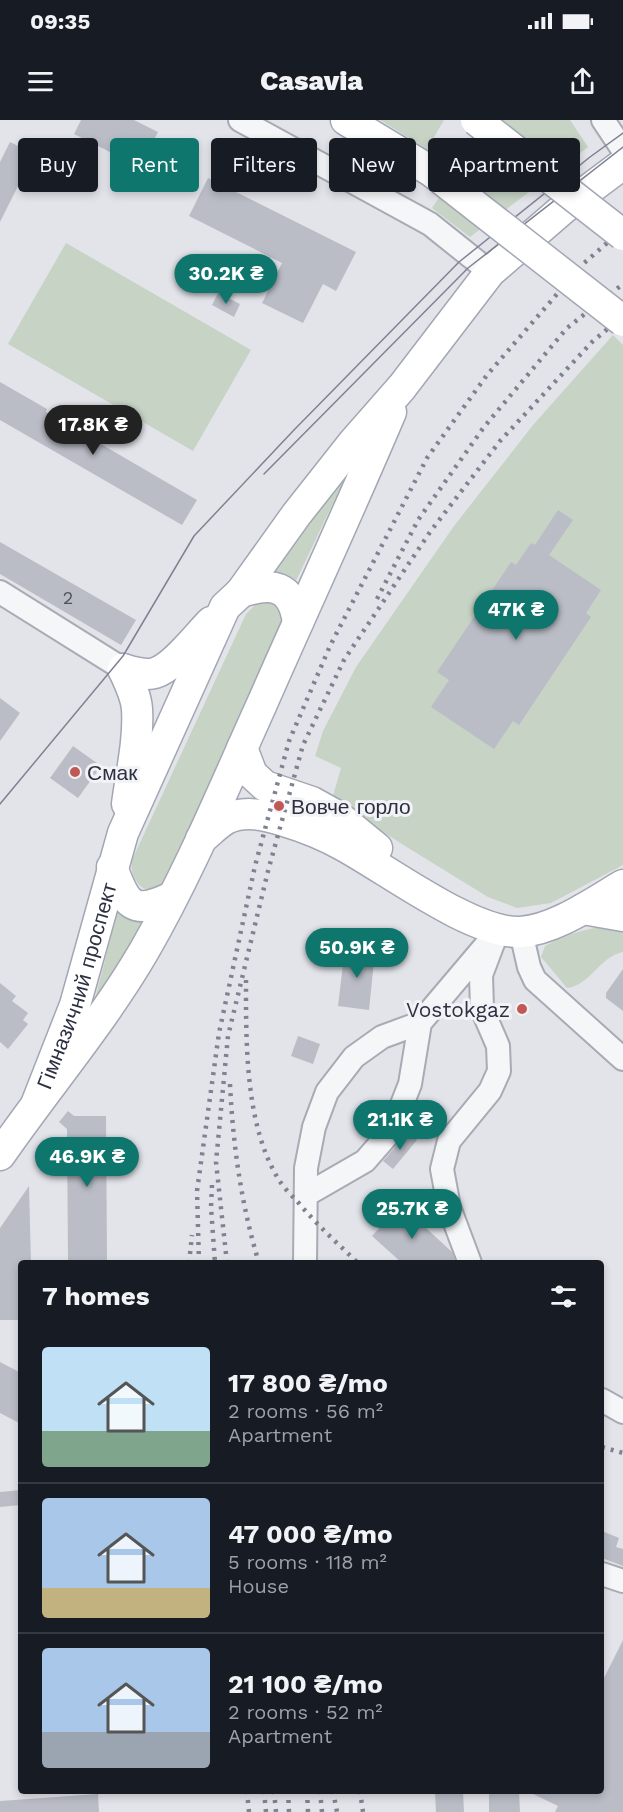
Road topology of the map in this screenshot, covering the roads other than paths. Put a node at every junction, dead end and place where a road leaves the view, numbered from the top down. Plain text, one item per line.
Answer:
1 (240, 120) edge
2 (346, 120) edge
3 (476, 120) edge
4 (603, 120) edge
5 (623, 150) edge
6 (623, 164) edge
7 (623, 235) edge
8 (490, 272) junction
9 (623, 321) edge
10 (402, 387) junction
11 (0, 592) edge
12 (233, 599) junction
13 (298, 622) junction
14 (123, 669) junction
15 (242, 748) junction
16 (123, 833) junction
17 (201, 839) junction
18 (112, 867) junction
19 (623, 885) edge
20 (172, 897) junction
21 (435, 900) junction
22 (583, 909) junction
23 (623, 916) edge
24 (509, 931) junction
25 (420, 1023) junction
26 (623, 1059) edge
27 (37, 1102) junction
28 (0, 1155) edge
29 (306, 1195) junction
30 (305, 1260) edge
31 (469, 1260) edge
32 (604, 1401) edge
33 (623, 1412) edge
34 (604, 1575) edge
35 (623, 1581) edge

1 - 8 street
2 - 9 main road, bridge
3 - 7 main road, bridge
4 - 5 street
6 - 8 main road
8 - 10 main road
10 - 12 main road
10 - 13 main road, Гімназичний проспект
11 - 14 street
12 - 13 main road
12 - 14 main road
12 - 16 main road
13 - 15 main road, Гімназичний проспект
14 - 16 main road
15 - 17 main road, Гімназичний проспект
15 - 21 main road
16 - 18 main road, Гімназичний проспект
17 - 20 main road, Гімназичний проспект
17 - 21 main road
18 - 20 main road
18 - 27 main road, Гімназичний проспект
19 - 22 main road
20 - 27 main road, Гімназичний проспект
21 - 24 main road
22 - 23 main road
22 - 24 main road
24 - 25 street
24 - 26 street
24 - 31 street
25 - 29 street
25 - 29 street
27 - 28 main road, Гімназичний проспект
29 - 30 street
32 - 33 street
34 - 35 street

